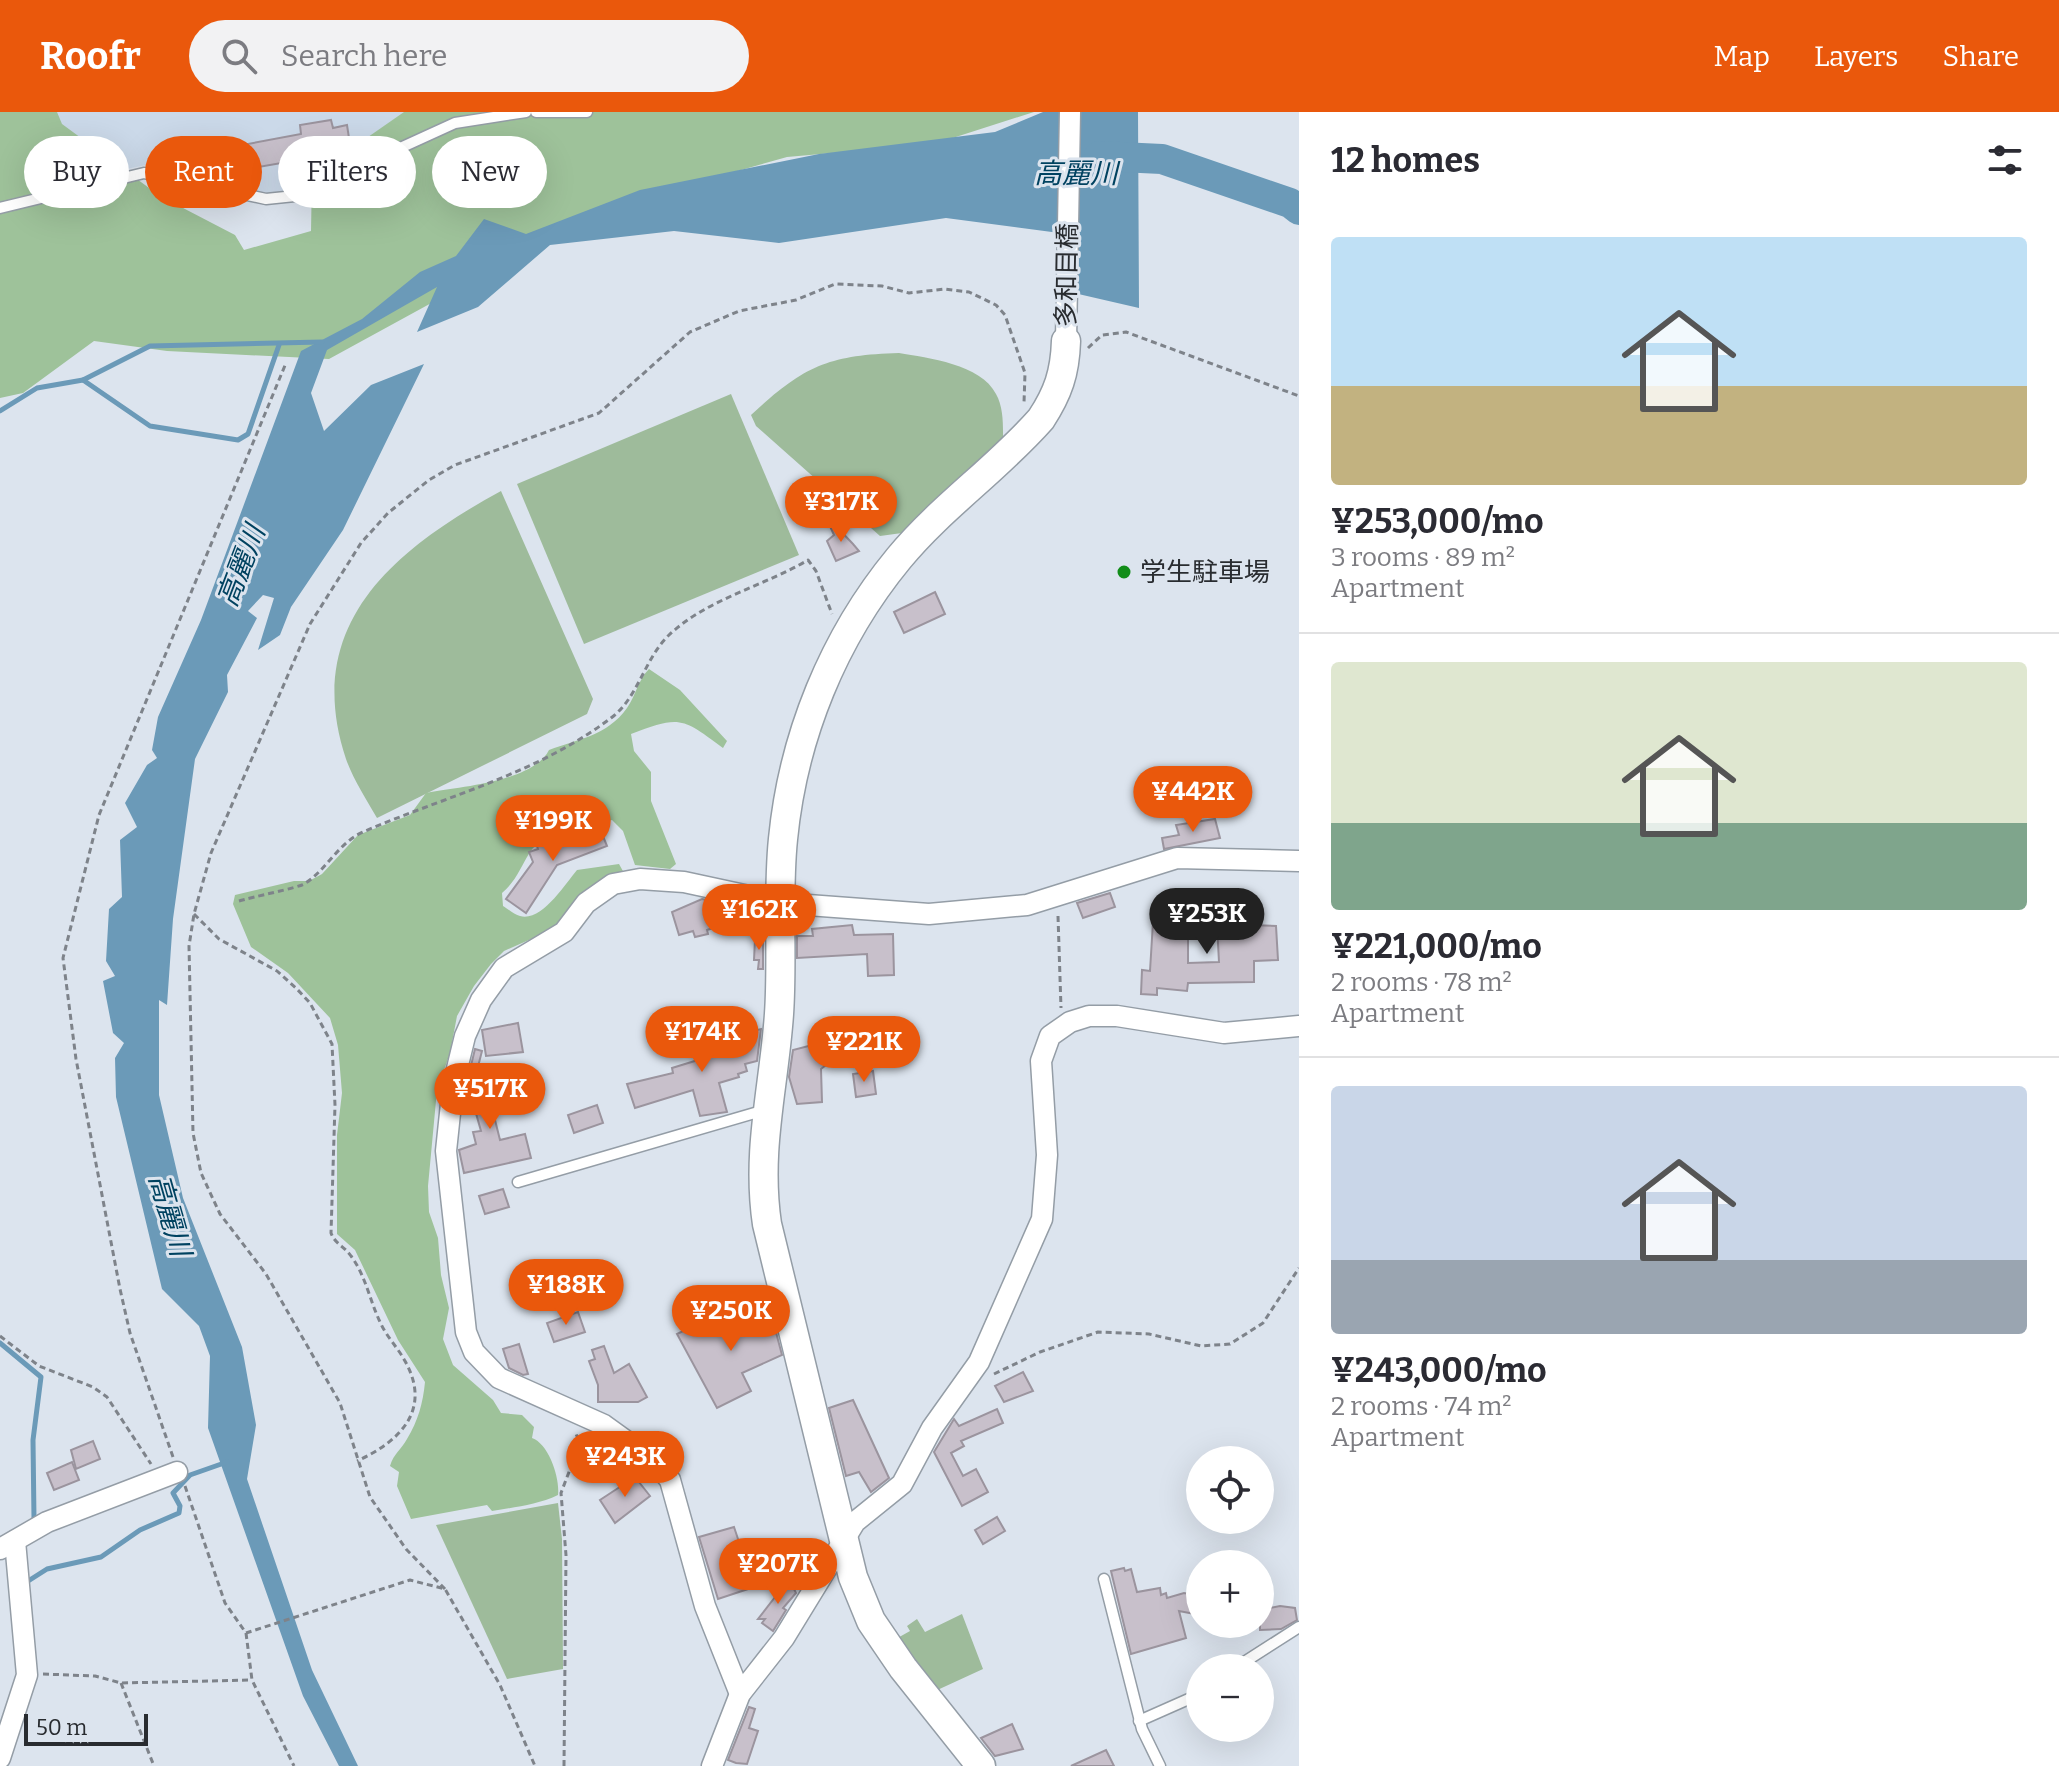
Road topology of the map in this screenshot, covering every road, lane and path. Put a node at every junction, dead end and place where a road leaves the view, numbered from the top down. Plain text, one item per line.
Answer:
1 (526, 112) edge
2 (536, 112) edge
3 (587, 112) edge
4 (1070, 112) edge
5 (0, 208) edge
6 (1066, 341) joint
7 (286, 363) dead end
8 (1065, 370) junction
9 (1299, 396) edge
10 (1031, 430) junction
11 (848, 631) junction
12 (1299, 861) edge
13 (1055, 896) junction
14 (239, 901) dead end
15 (781, 903) junction
16 (194, 914) junction
17 (1299, 1026) edge
18 (1060, 1028) junction
19 (767, 1110) junction
20 (518, 1182) dead end
21 (1299, 1268) edge
22 (0, 1336) edge
23 (962, 1390) junction
24 (576, 1433) dead end
25 (357, 1461) junction
26 (168, 1475) junction
27 (843, 1538) junction
28 (8, 1545) edge
29 (1104, 1579) dead end
30 (445, 1589) junction
31 (1299, 1627) edge
32 (248, 1633) junction
33 (1257, 1654) edge
34 (27, 1675) junction
35 (252, 1680) junction
36 (121, 1683) junction
37 (740, 1694) junction
38 (1186, 1700) edge
39 (1139, 1721) junction
40 (0, 1758) edge
41 (154, 1766) edge
42 (294, 1766) edge
43 (535, 1766) edge
44 (564, 1766) edge
45 (712, 1766) edge
46 (981, 1766) edge
47 (1160, 1766) edge

1 - 5 lane
2 - 3 lane
4 - 6 street, 多和目橋
6 - 8 street
7 - 26 path
8 - 9 path
8 - 10 street
10 - 11 street
10 - 16 path
11 - 14 path
11 - 15 street
12 - 13 street
13 - 15 street
13 - 18 path
15 - 19 street
15 - 37 street
16 - 25 path
16 - 25 path
17 - 18 street
18 - 23 street
19 - 20 lane
19 - 27 street
21 - 23 path
22 - 26 path
23 - 27 street
24 - 44 path
25 - 30 path
26 - 28 street
26 - 32 path
27 - 37 street
27 - 46 street
28 - 34 street
29 - 39 lane
30 - 32 path
30 - 43 path
31 - 33 lane
32 - 35 path
34 - 36 path
34 - 40 street
35 - 36 path
35 - 42 path
36 - 41 path
37 - 45 street
38 - 39 lane
39 - 47 lane

